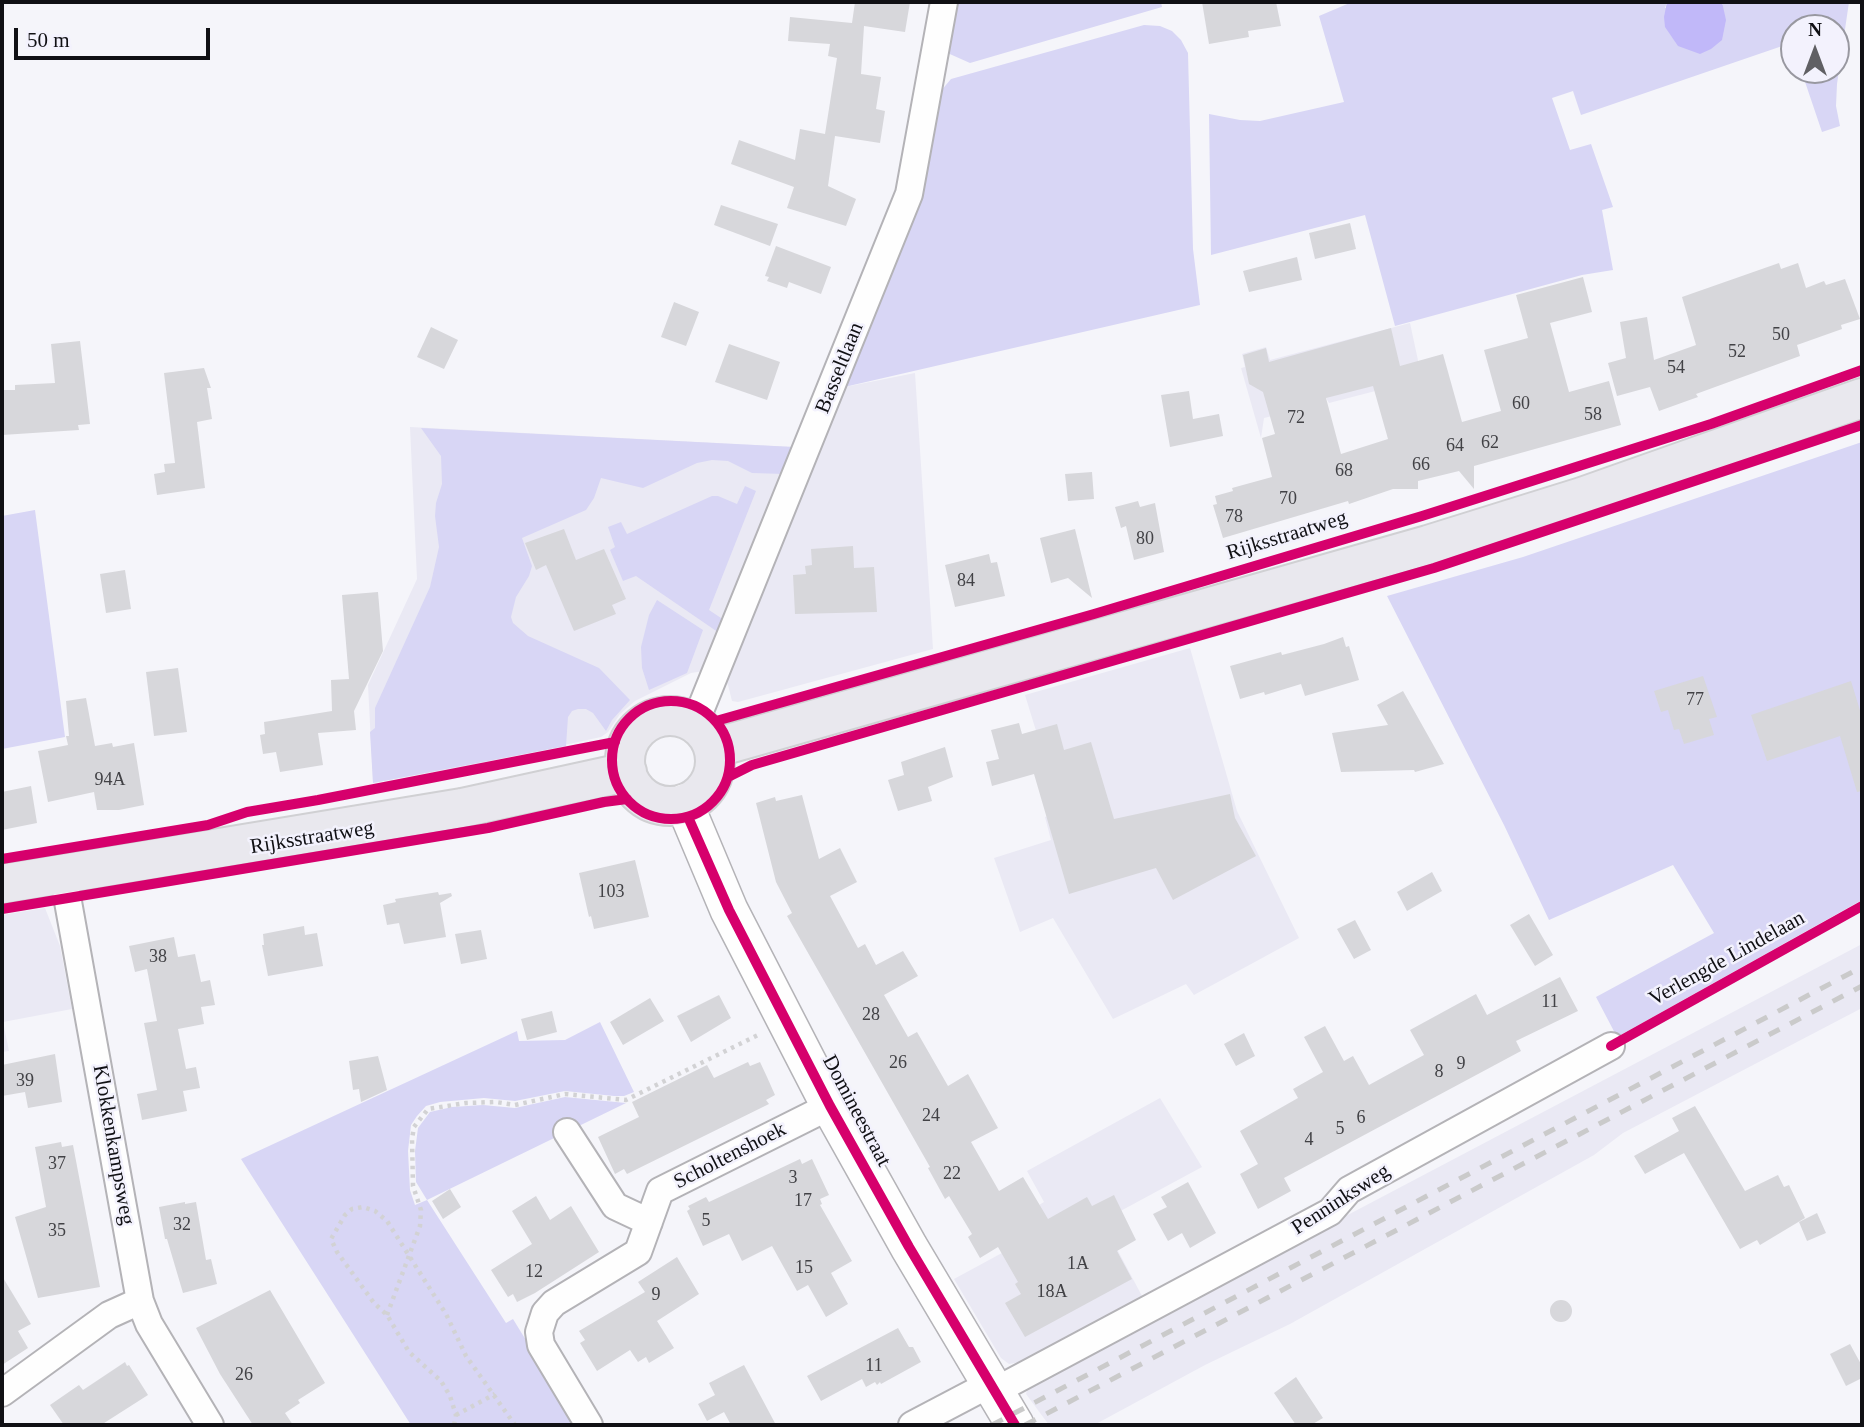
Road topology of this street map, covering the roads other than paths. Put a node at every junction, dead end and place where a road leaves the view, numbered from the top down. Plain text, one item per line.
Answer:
1 (944, 2) edge
2 (1862, 398) edge
3 (704, 736) junction
4 (626, 772) junction
5 (684, 803) junction
6 (63, 874) junction
7 (2, 884) edge
8 (1611, 1046) dead end
9 (830, 1106) junction
10 (567, 1132) dead end
11 (649, 1222) junction
12 (140, 1301) junction
13 (993, 1388) junction
14 (2, 1393) edge
15 (210, 1425) edge
16 (589, 1425) edge
17 (912, 1425) edge
18 (1015, 1425) edge

1 - 3 street, Basseltlaan
2 - 3 main road
3 - 4 main road
3 - 5 main road
4 - 5 main road
4 - 6 main road, Rijksstraatweg
5 - 9 main road, Domineestraat
6 - 7 main road, Rijksstraatweg
6 - 12 street, Klokkenkampsweg
8 - 13 street, Penninksweg
9 - 11 street, Scholtenshoek
9 - 13 main road, Domineestraat
10 - 11 street
11 - 16 street, Scholtenshoek
12 - 14 street
12 - 15 street, Klokkenkampsweg
13 - 17 street, Penninksweg
13 - 18 main road, Domineestraat

